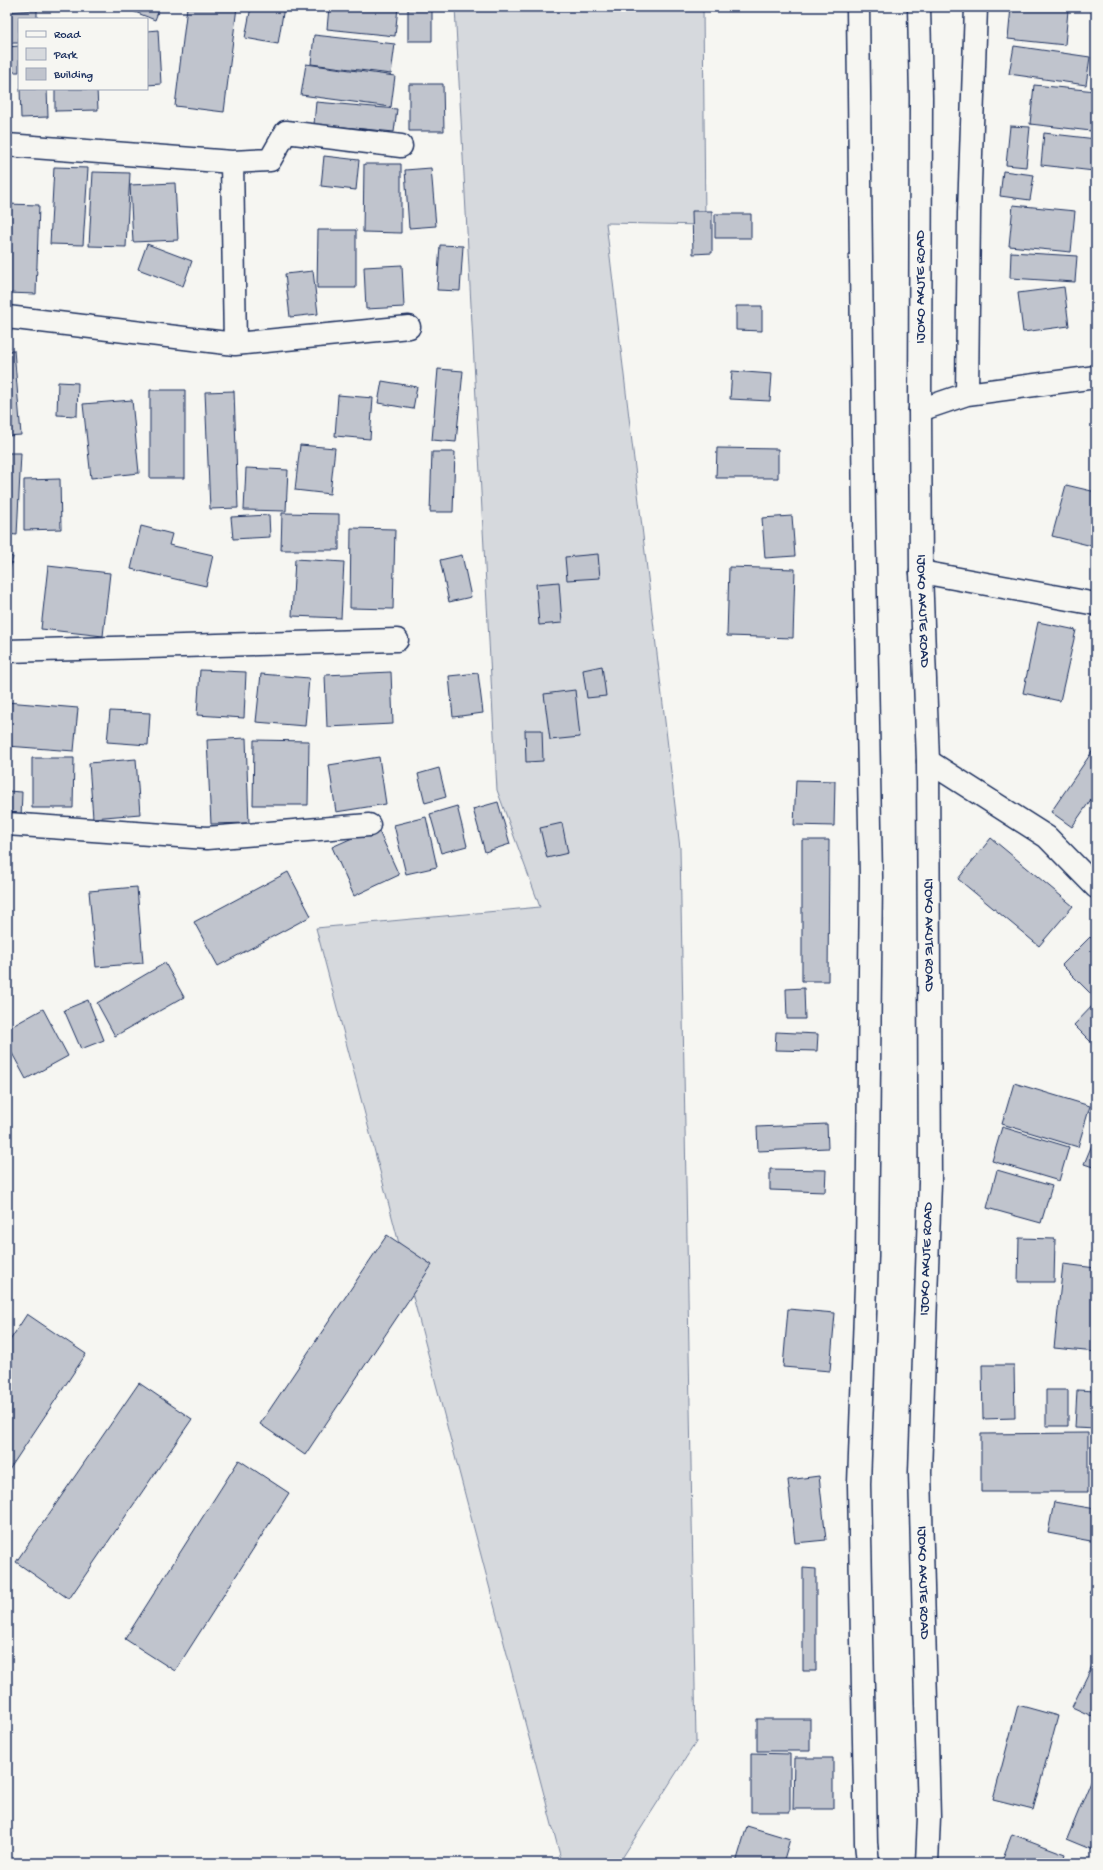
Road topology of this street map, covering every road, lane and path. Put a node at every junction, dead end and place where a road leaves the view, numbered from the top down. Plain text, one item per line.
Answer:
1 (858, 7) edge
2 (919, 7) edge
3 (976, 7) edge
4 (7, 145) edge
5 (401, 146) dead end
6 (232, 162) junction
7 (7, 317) edge
8 (409, 327) dead end
9 (234, 344) junction
10 (1096, 377) edge
11 (967, 394) junction
12 (920, 410) junction
13 (921, 572) junction
14 (1096, 604) edge
15 (397, 640) dead end
16 (7, 651) edge
17 (928, 761) junction
18 (7, 824) edge
19 (369, 825) dead end
20 (1096, 887) edge
21 (868, 1863) edge
22 (927, 1863) edge

1 - 21 main road
2 - 12 main road, IJOKO AKUTE ROAD
3 - 11 main road
4 - 6 main road
5 - 6 main road
6 - 9 main road
7 - 9 main road
8 - 9 main road
10 - 11 main road
11 - 12 main road
12 - 13 main road, IJOKO AKUTE ROAD
13 - 14 main road
13 - 17 main road, IJOKO AKUTE ROAD
15 - 16 main road
17 - 20 main road
17 - 22 main road, IJOKO AKUTE ROAD
18 - 19 main road

